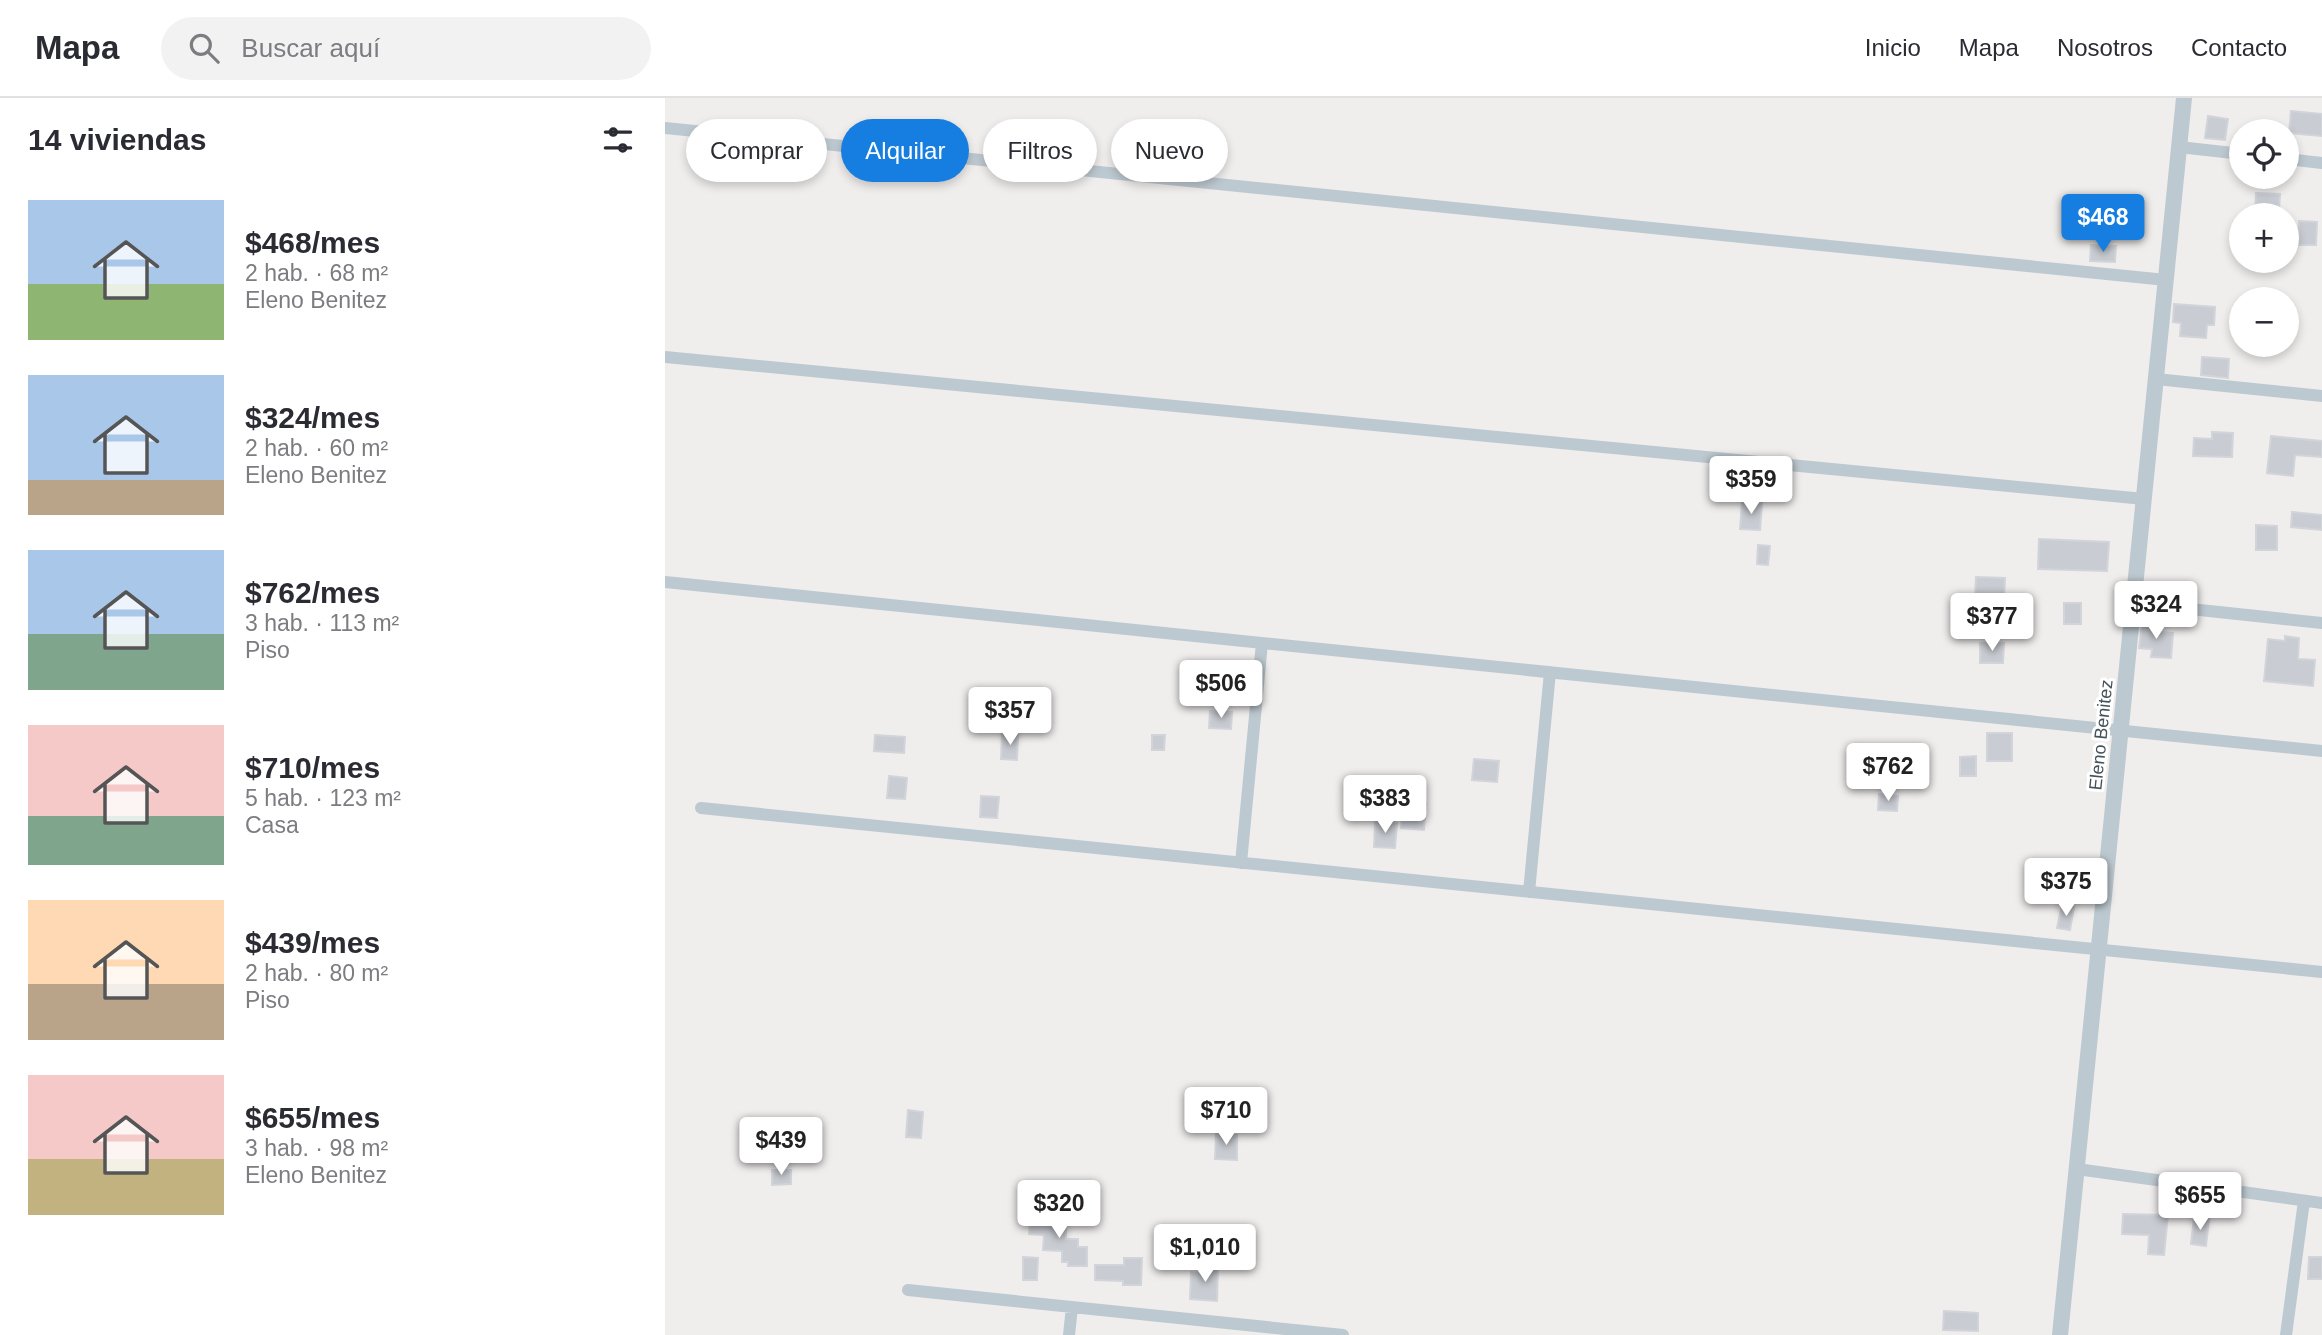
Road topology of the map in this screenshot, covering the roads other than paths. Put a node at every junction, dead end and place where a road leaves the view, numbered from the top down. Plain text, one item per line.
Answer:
1 (2184, 98) edge
2 (665, 128) edge
3 (2179, 147) junction
4 (2229, 153) edge
5 (2299, 160) edge
6 (2322, 163) edge
7 (2166, 280) junction
8 (665, 357) edge
9 (2156, 379) junction
10 (2322, 396) edge
11 (2144, 499) junction
12 (665, 582) edge
13 (2134, 603) junction
14 (2322, 623) edge
15 (1262, 643) junction
16 (1550, 672) junction
17 (2121, 731) junction
18 (2322, 751) edge
19 (701, 808) dead end
20 (1241, 863) junction
21 (1529, 892) junction
22 (2099, 950) junction
23 (2322, 972) edge
24 (2077, 1169) junction
25 (2304, 1201) junction
26 (2322, 1203) edge
27 (908, 1290) dead end
28 (1072, 1307) junction
29 (1069, 1335) edge
30 (1343, 1335) edge
31 (2060, 1335) edge
32 (2286, 1335) edge

1 - 3 street, Eleno Benitez
2 - 7 street
3 - 4 street
3 - 7 street, Eleno Benitez
5 - 6 street
7 - 9 street, Eleno Benitez
8 - 11 street
9 - 10 street
9 - 11 street, Eleno Benitez
11 - 13 street, Eleno Benitez
12 - 15 street
13 - 14 street
13 - 17 street, Eleno Benitez
15 - 16 street
15 - 20 street
16 - 17 street
16 - 21 street
17 - 18 street
17 - 22 street, Eleno Benitez
19 - 20 street
20 - 21 street
21 - 22 street
22 - 23 street
22 - 24 street, Eleno Benitez
24 - 25 street
24 - 31 street, Eleno Benitez
25 - 26 street
25 - 32 street
27 - 28 street
28 - 29 street
28 - 30 street

